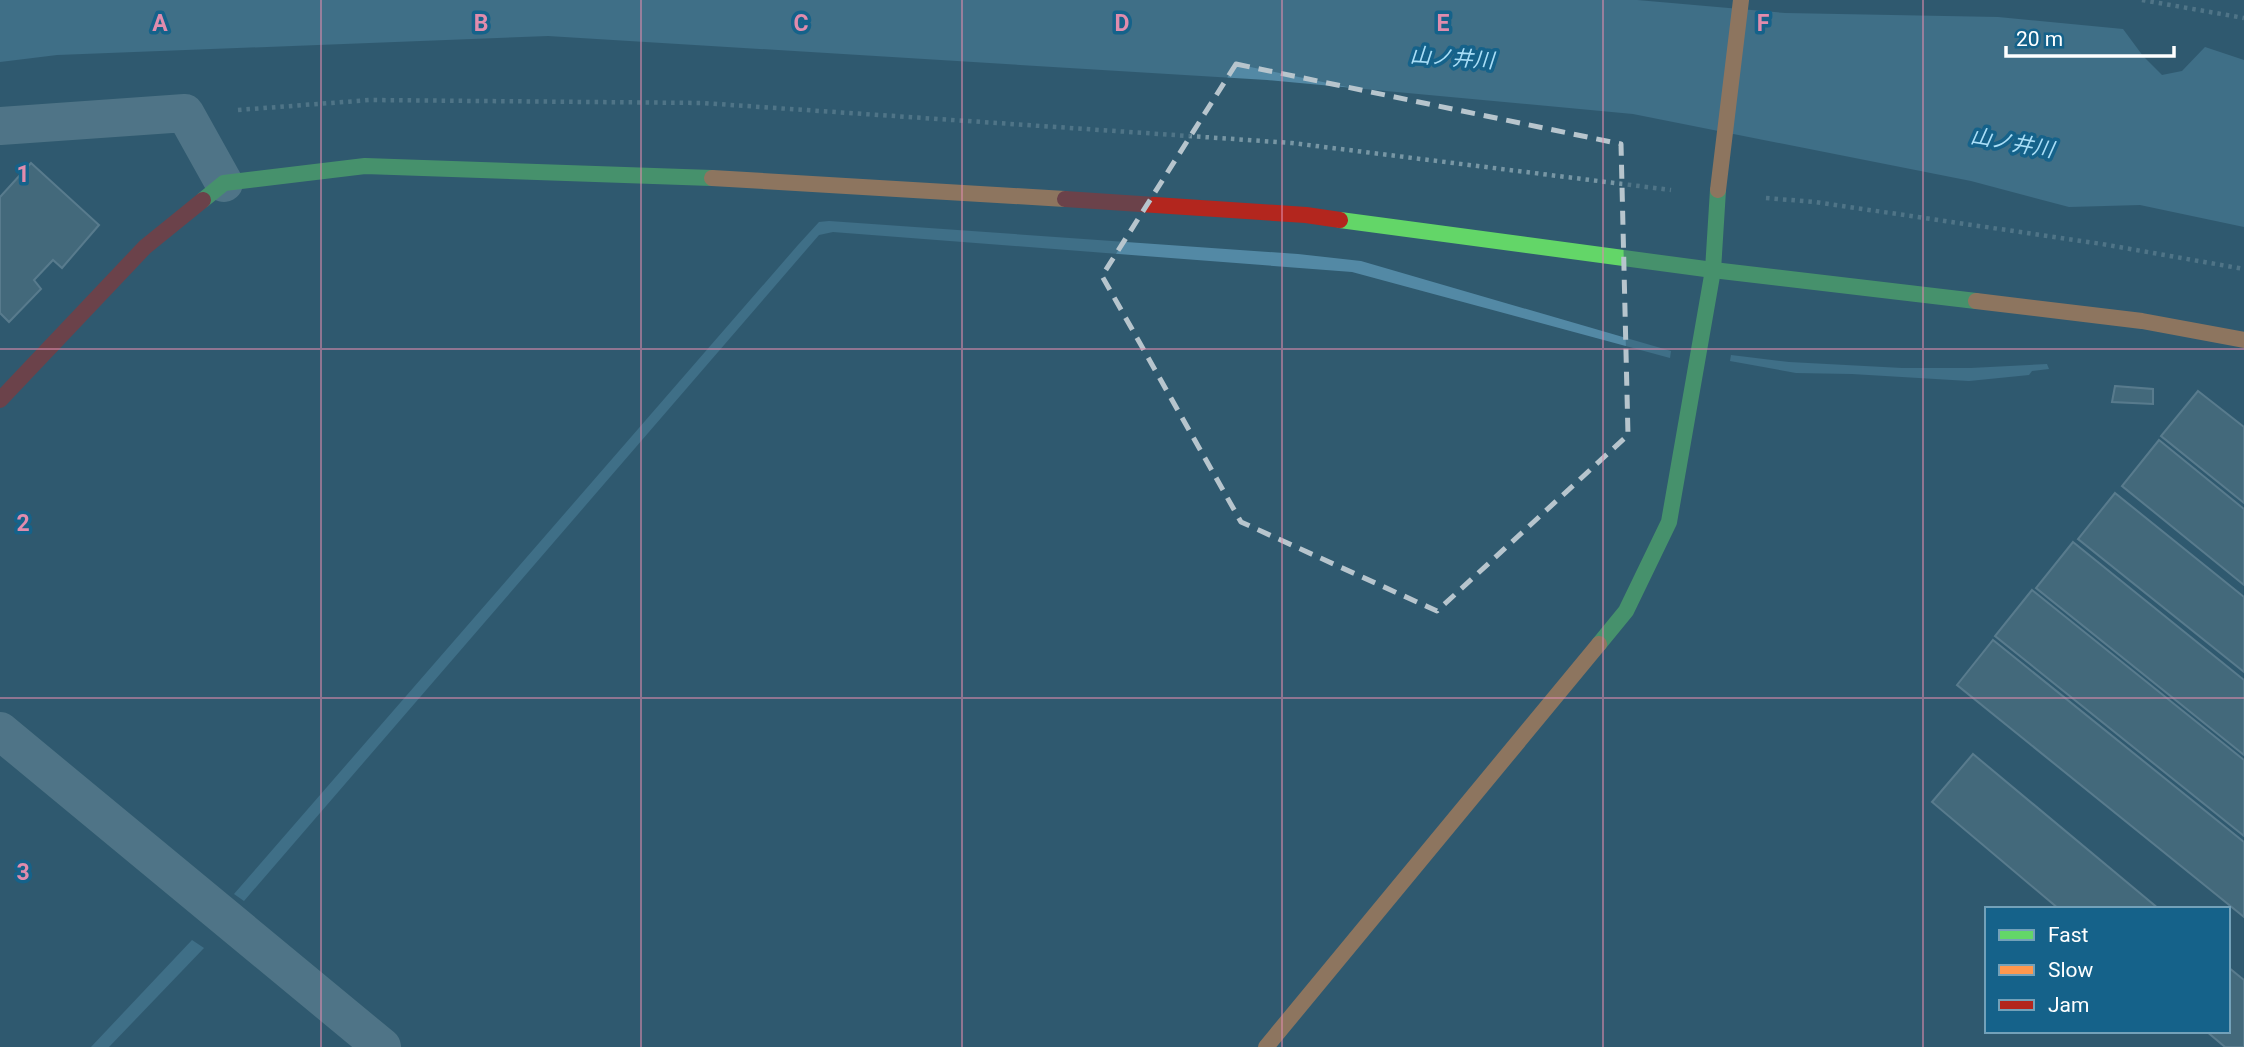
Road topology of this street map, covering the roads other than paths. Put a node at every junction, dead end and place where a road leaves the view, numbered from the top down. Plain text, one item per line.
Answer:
1 (1741, 0) edge
2 (0, 126) edge
3 (224, 183) junction
4 (1713, 270) junction
5 (2244, 340) edge
6 (0, 400) edge
7 (0, 731) edge
8 (382, 1047) edge
9 (1266, 1047) edge

1 - 4 street
2 - 3 street
3 - 4 street
3 - 6 street
4 - 5 street
4 - 9 street
7 - 8 street

